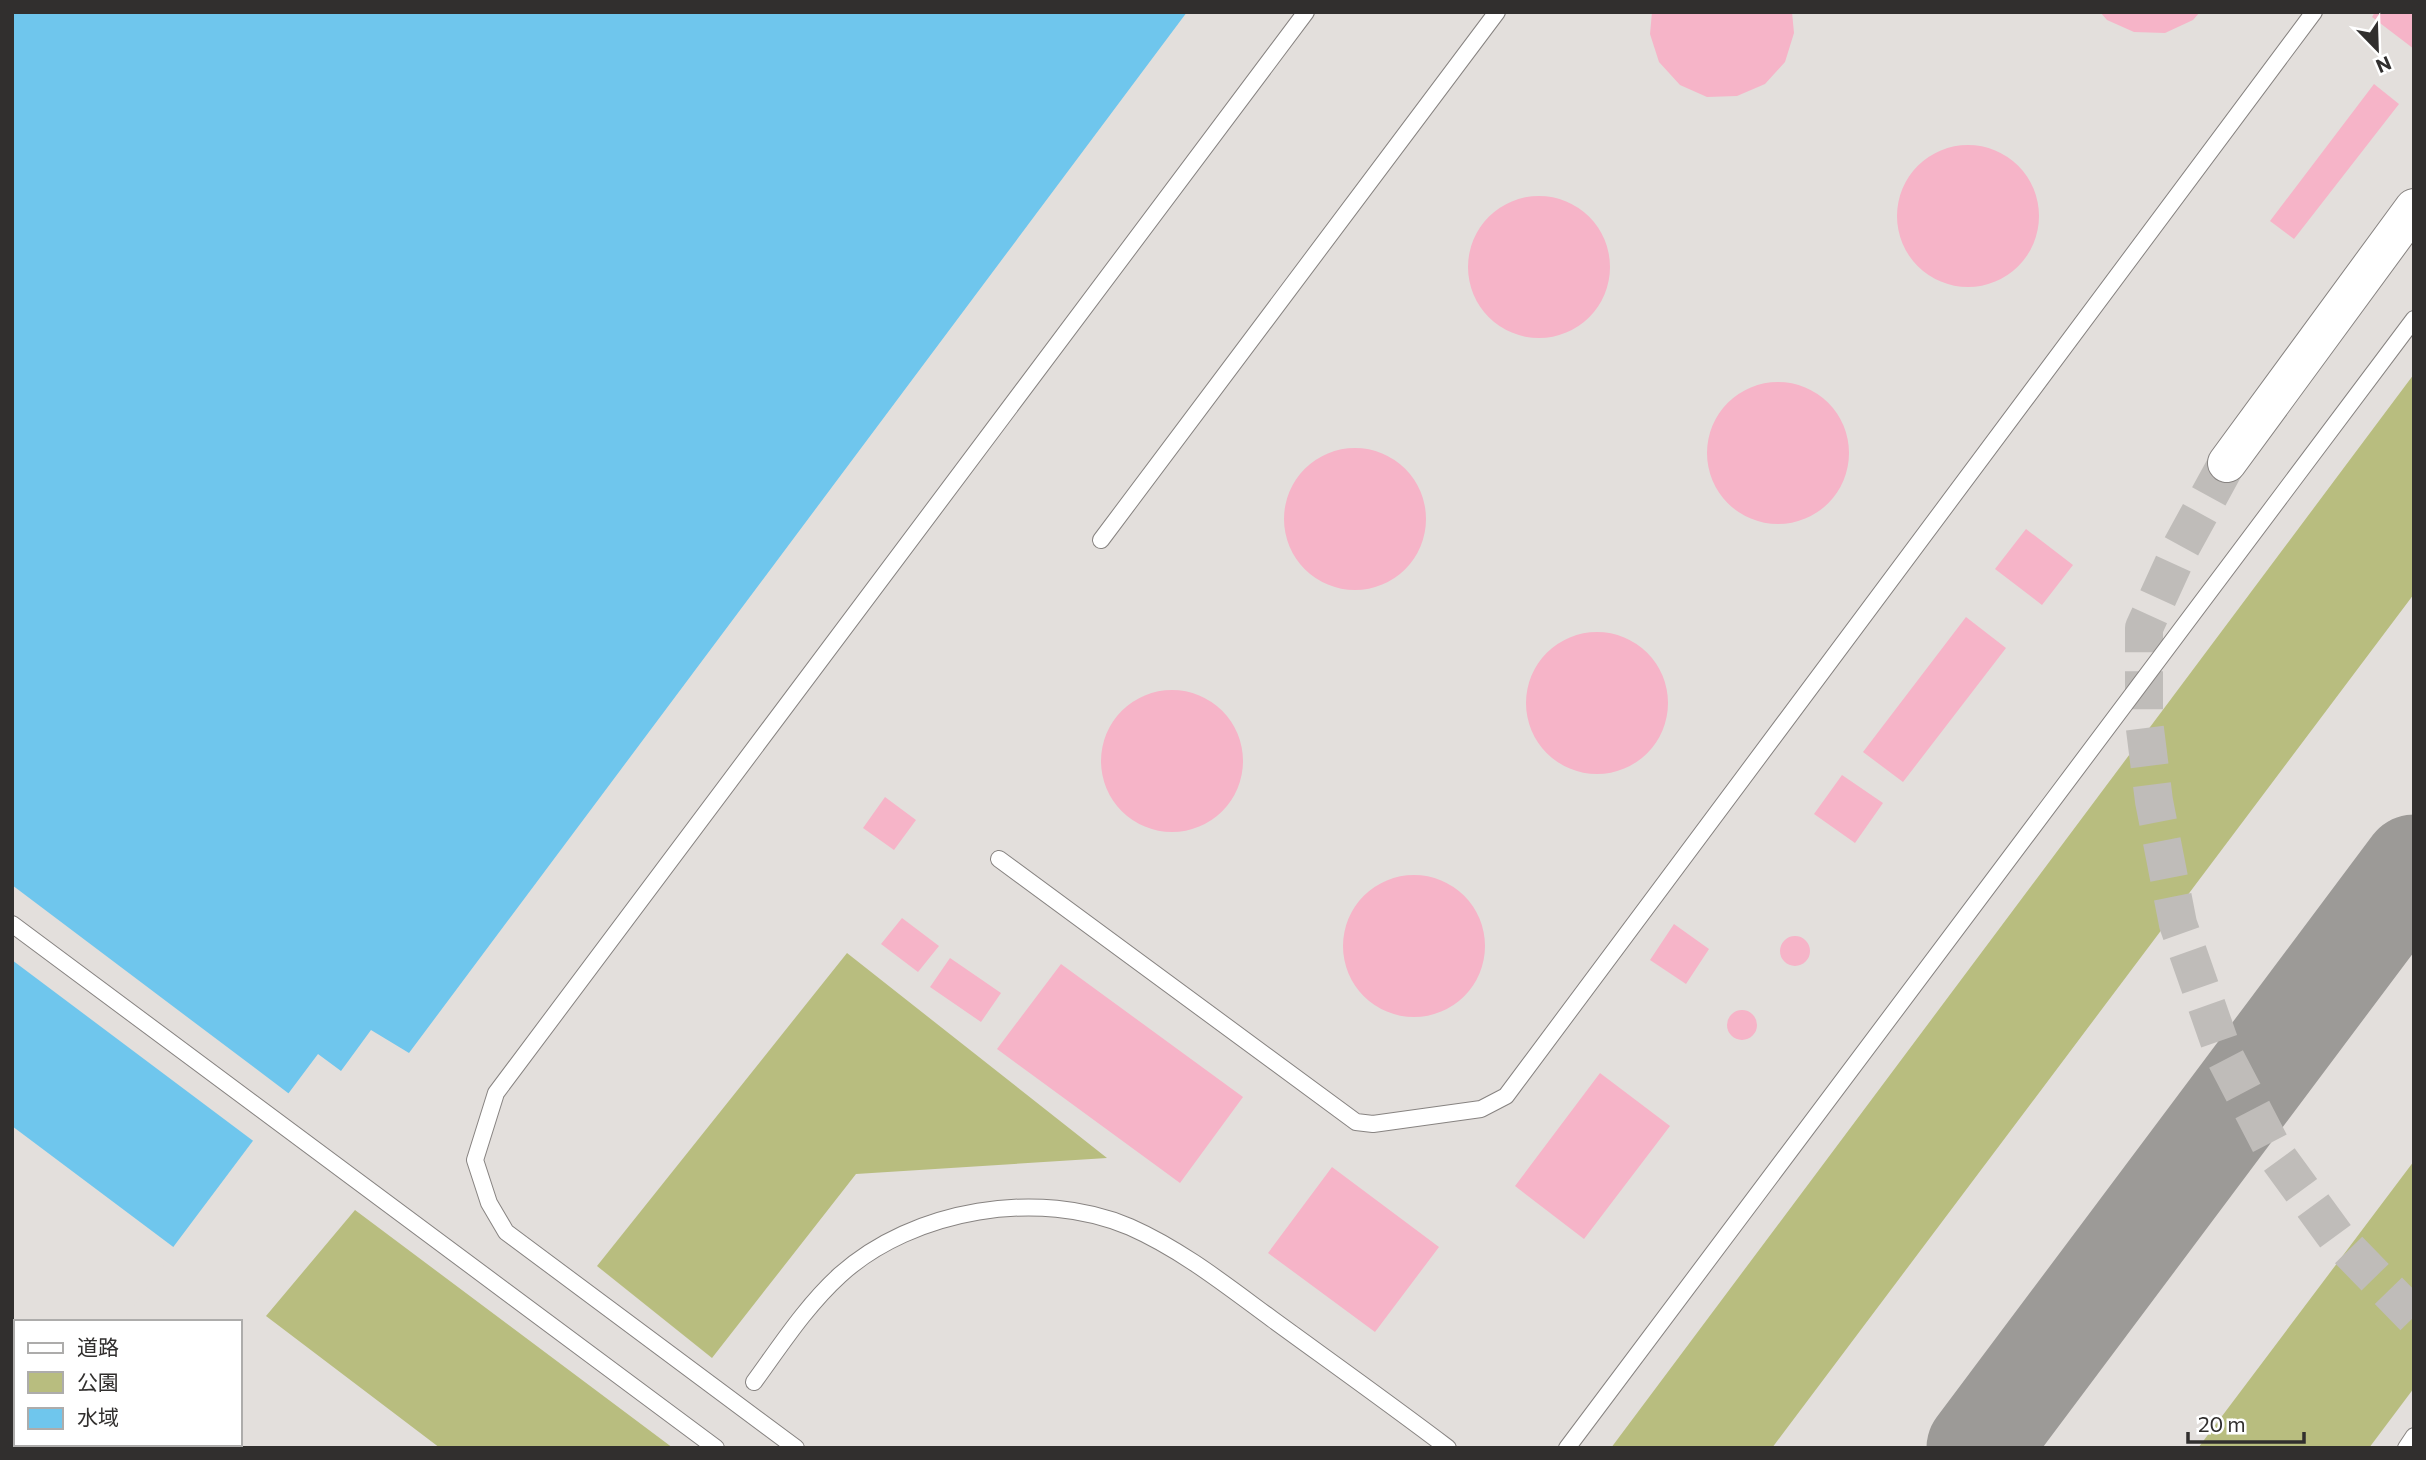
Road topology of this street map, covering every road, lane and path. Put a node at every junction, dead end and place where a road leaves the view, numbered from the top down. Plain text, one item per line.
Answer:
1 (1306, 12) edge
2 (1497, 12) edge
3 (2314, 12) edge
4 (2414, 208) edge
5 (2414, 319) edge
6 (2227, 463) tunnel mouth
7 (1101, 540) dead end
8 (999, 859) dead end
9 (12, 924) edge
10 (754, 1382) dead end
11 (2414, 1436) edge
12 (716, 1448) edge
13 (796, 1448) edge
14 (1448, 1448) edge
15 (1567, 1448) edge
16 (2406, 1448) edge

1 - 13 lane
2 - 7 lane
3 - 8 lane
4 - 6 street
5 - 15 lane
9 - 12 lane
10 - 14 lane
11 - 16 lane

